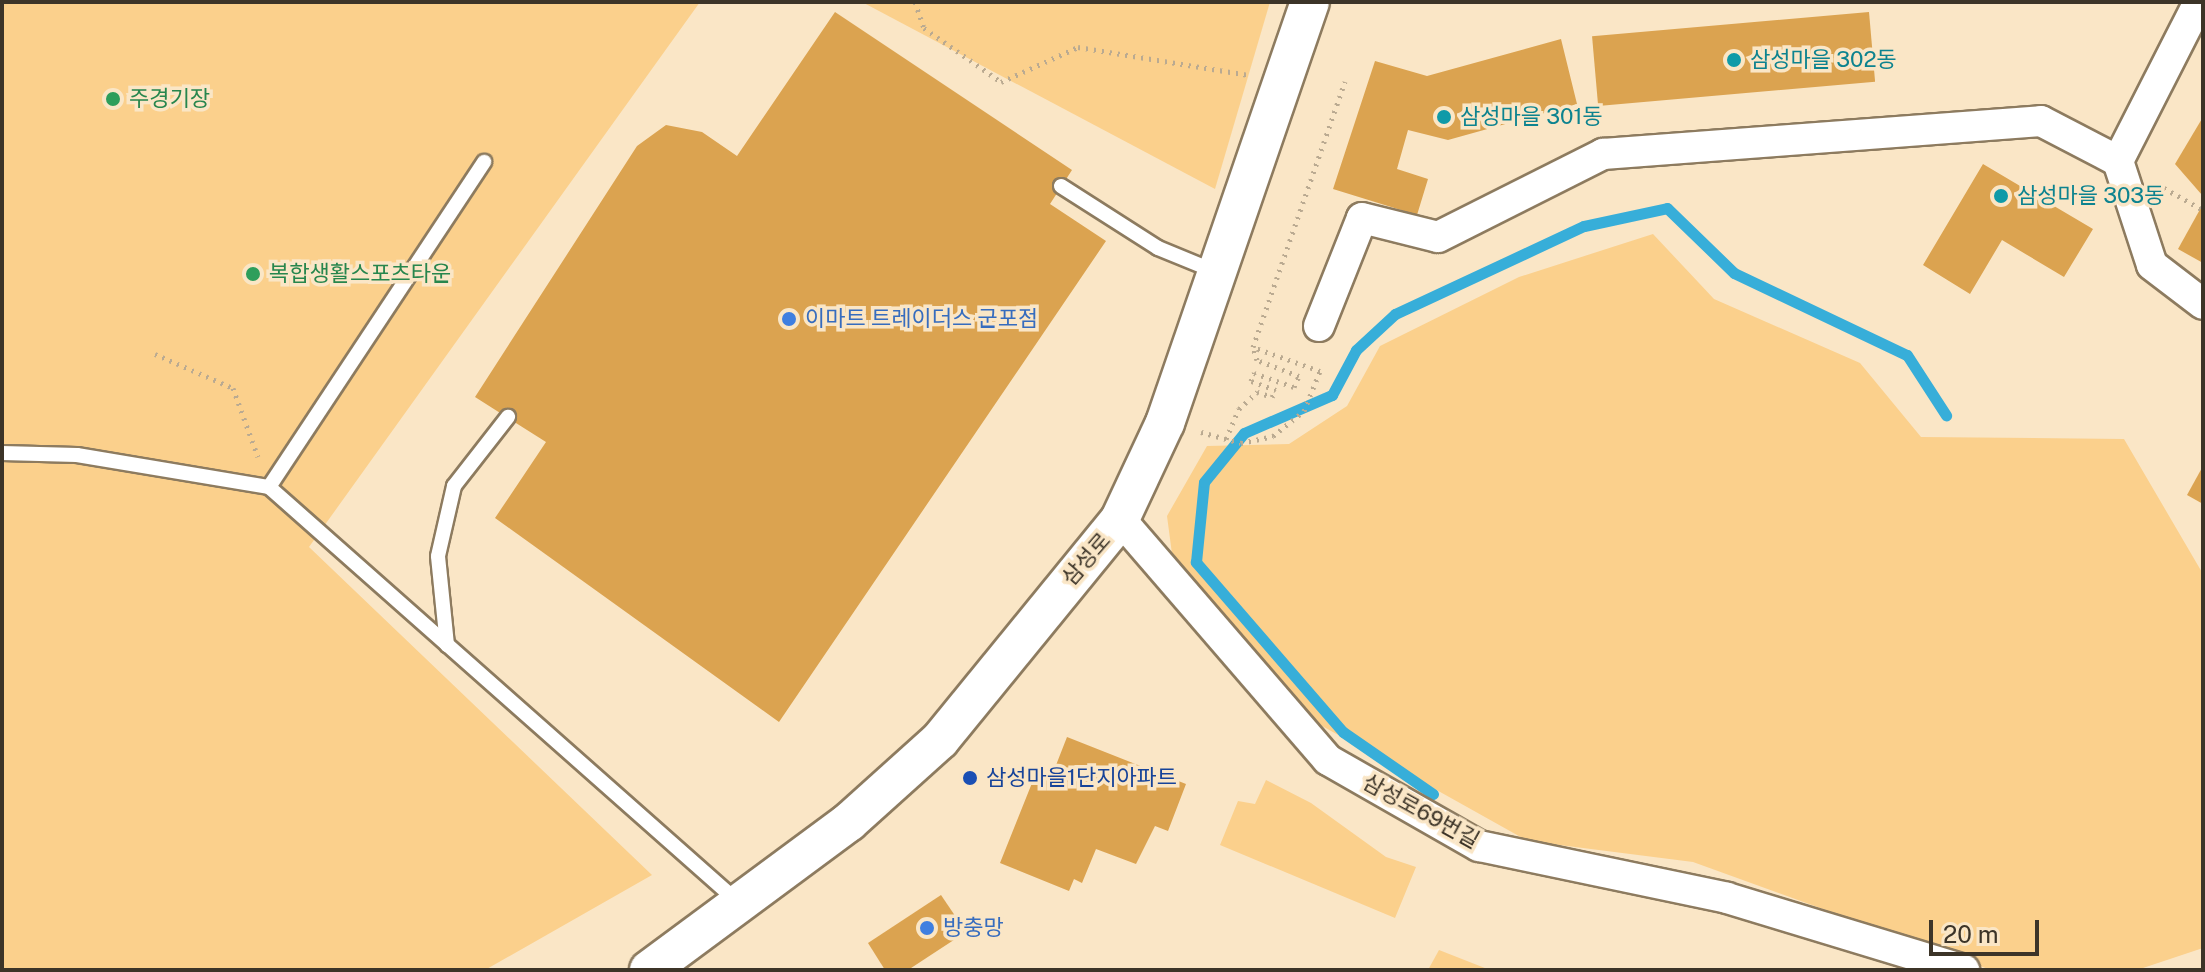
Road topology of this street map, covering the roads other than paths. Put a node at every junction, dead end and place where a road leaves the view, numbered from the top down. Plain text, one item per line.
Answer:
1 (1310, 2) edge
2 (2199, 2) edge
3 (2118, 161) junction
4 (484, 162) dead end
5 (1061, 186) dead end
6 (1218, 273) junction
7 (2203, 304) edge
8 (1319, 326) dead end
9 (508, 417) dead end
10 (2, 453) edge
11 (269, 487) junction
12 (1120, 519) junction
13 (447, 645) junction
14 (741, 905) junction
15 (649, 970) edge
16 (1964, 970) edge

1 - 6 street, 삼성로
2 - 3 street
3 - 7 street
3 - 8 street
4 - 11 lane
5 - 6 lane
6 - 12 street, 삼성로
9 - 13 lane
10 - 11 lane
11 - 13 lane
12 - 14 street, 삼성로
12 - 16 street, 삼성로69번길
13 - 14 lane
14 - 15 street, 삼성로

